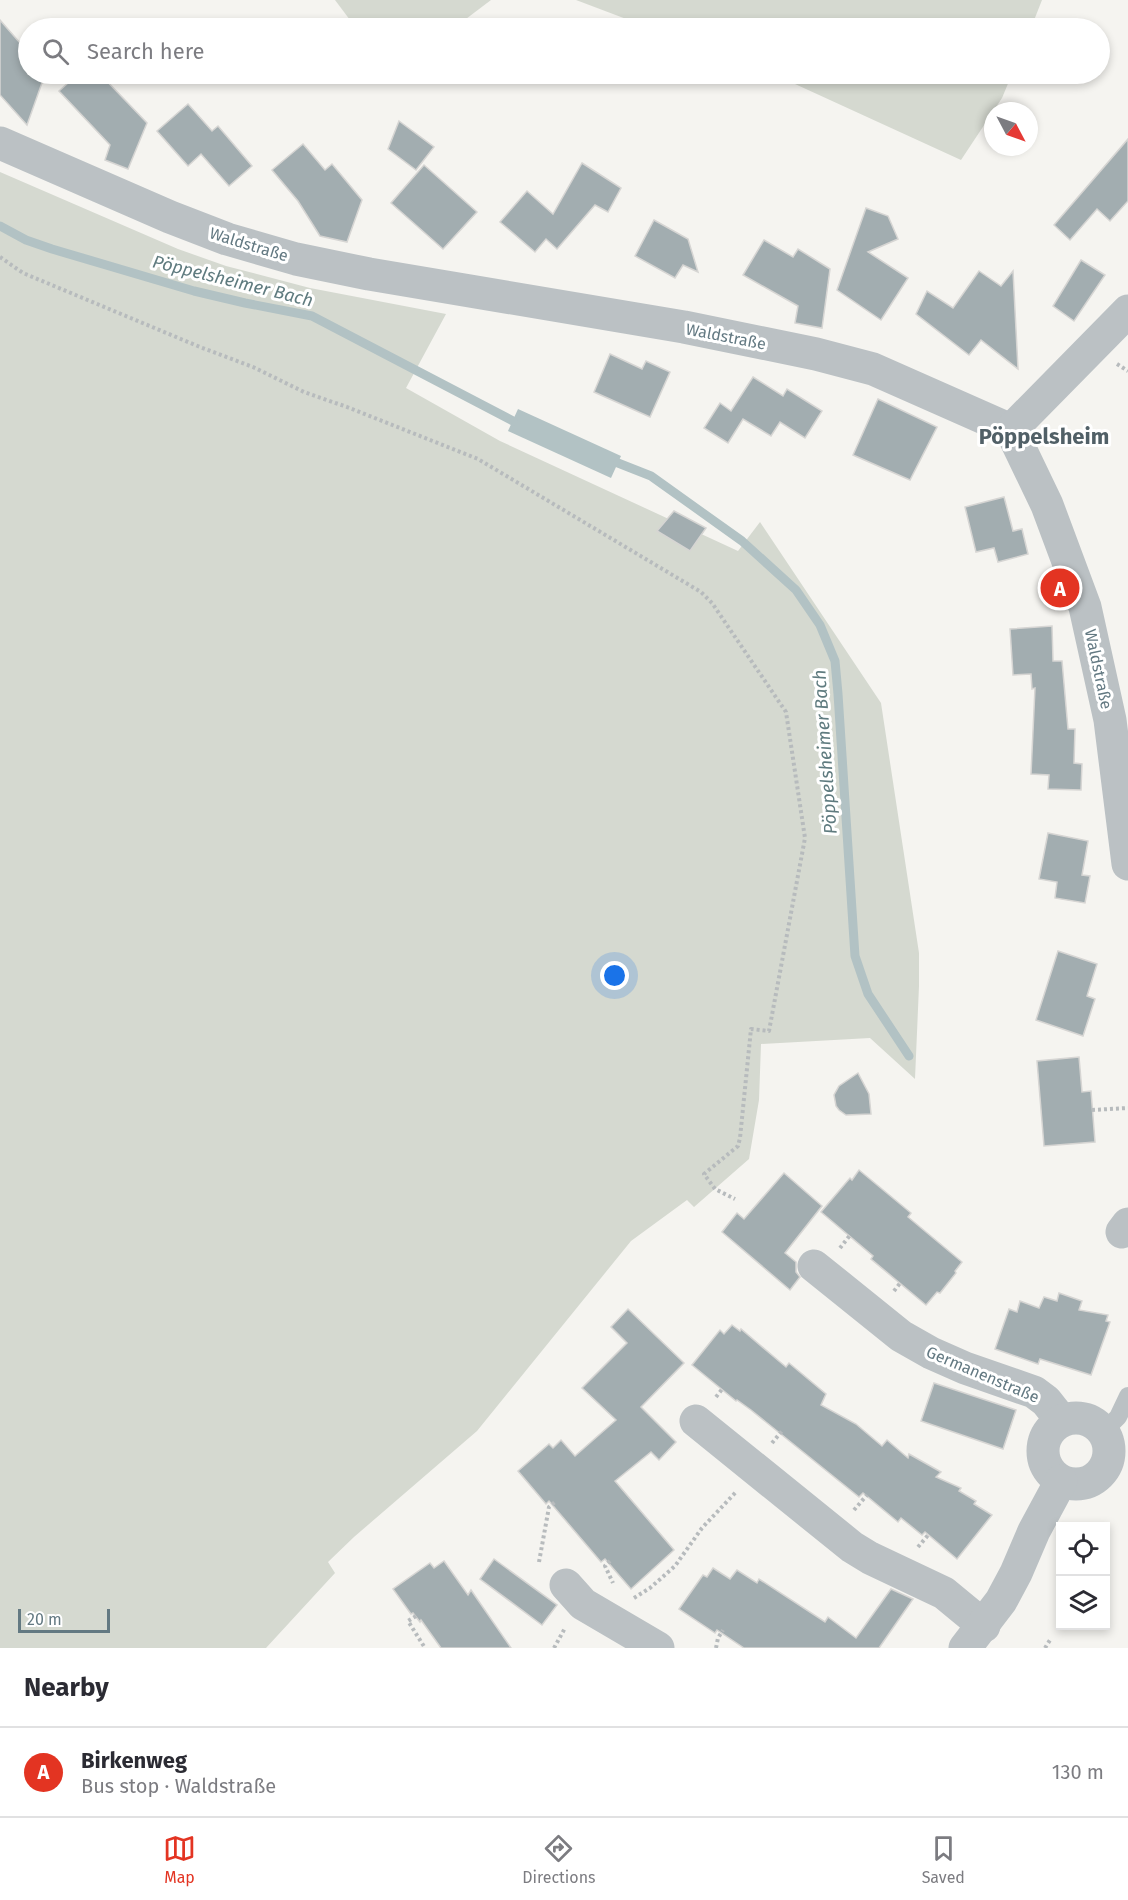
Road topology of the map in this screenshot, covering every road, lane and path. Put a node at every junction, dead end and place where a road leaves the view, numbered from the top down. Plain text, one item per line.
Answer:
1 (0, 143) edge
2 (0, 257) edge
3 (1128, 311) edge
4 (1011, 430) junction
5 (1128, 864) edge
6 (1128, 1108) edge
7 (1092, 1110) dead end
8 (735, 1199) dead end
9 (814, 1266) dead end
10 (1128, 1396) edge
11 (1061, 1420) junction
12 (696, 1421) dead end
13 (1104, 1431) junction
14 (756, 1470) junction
15 (1061, 1481) junction
16 (555, 1502) dead end
17 (539, 1562) dead end
18 (566, 1585) dead end
19 (625, 1602) dead end
20 (416, 1616) dead end
21 (723, 1630) dead end
22 (975, 1637) edge
23 (1050, 1641) dead end
24 (425, 1648) edge
25 (658, 1648) edge
26 (716, 1648) edge
27 (1045, 1648) edge

1 - 4 street, Waldstraße
2 - 8 path
3 - 4 street
4 - 5 street, Waldstraße
6 - 7 path
9 - 11 street, Germanenstraße
10 - 13 lane
11 - 13 street
11 - 15 street
12 - 14 street
13 - 15 street
14 - 19 path
14 - 22 street
15 - 22 street
16 - 17 path
18 - 25 street
20 - 24 path
21 - 26 path
23 - 27 path

